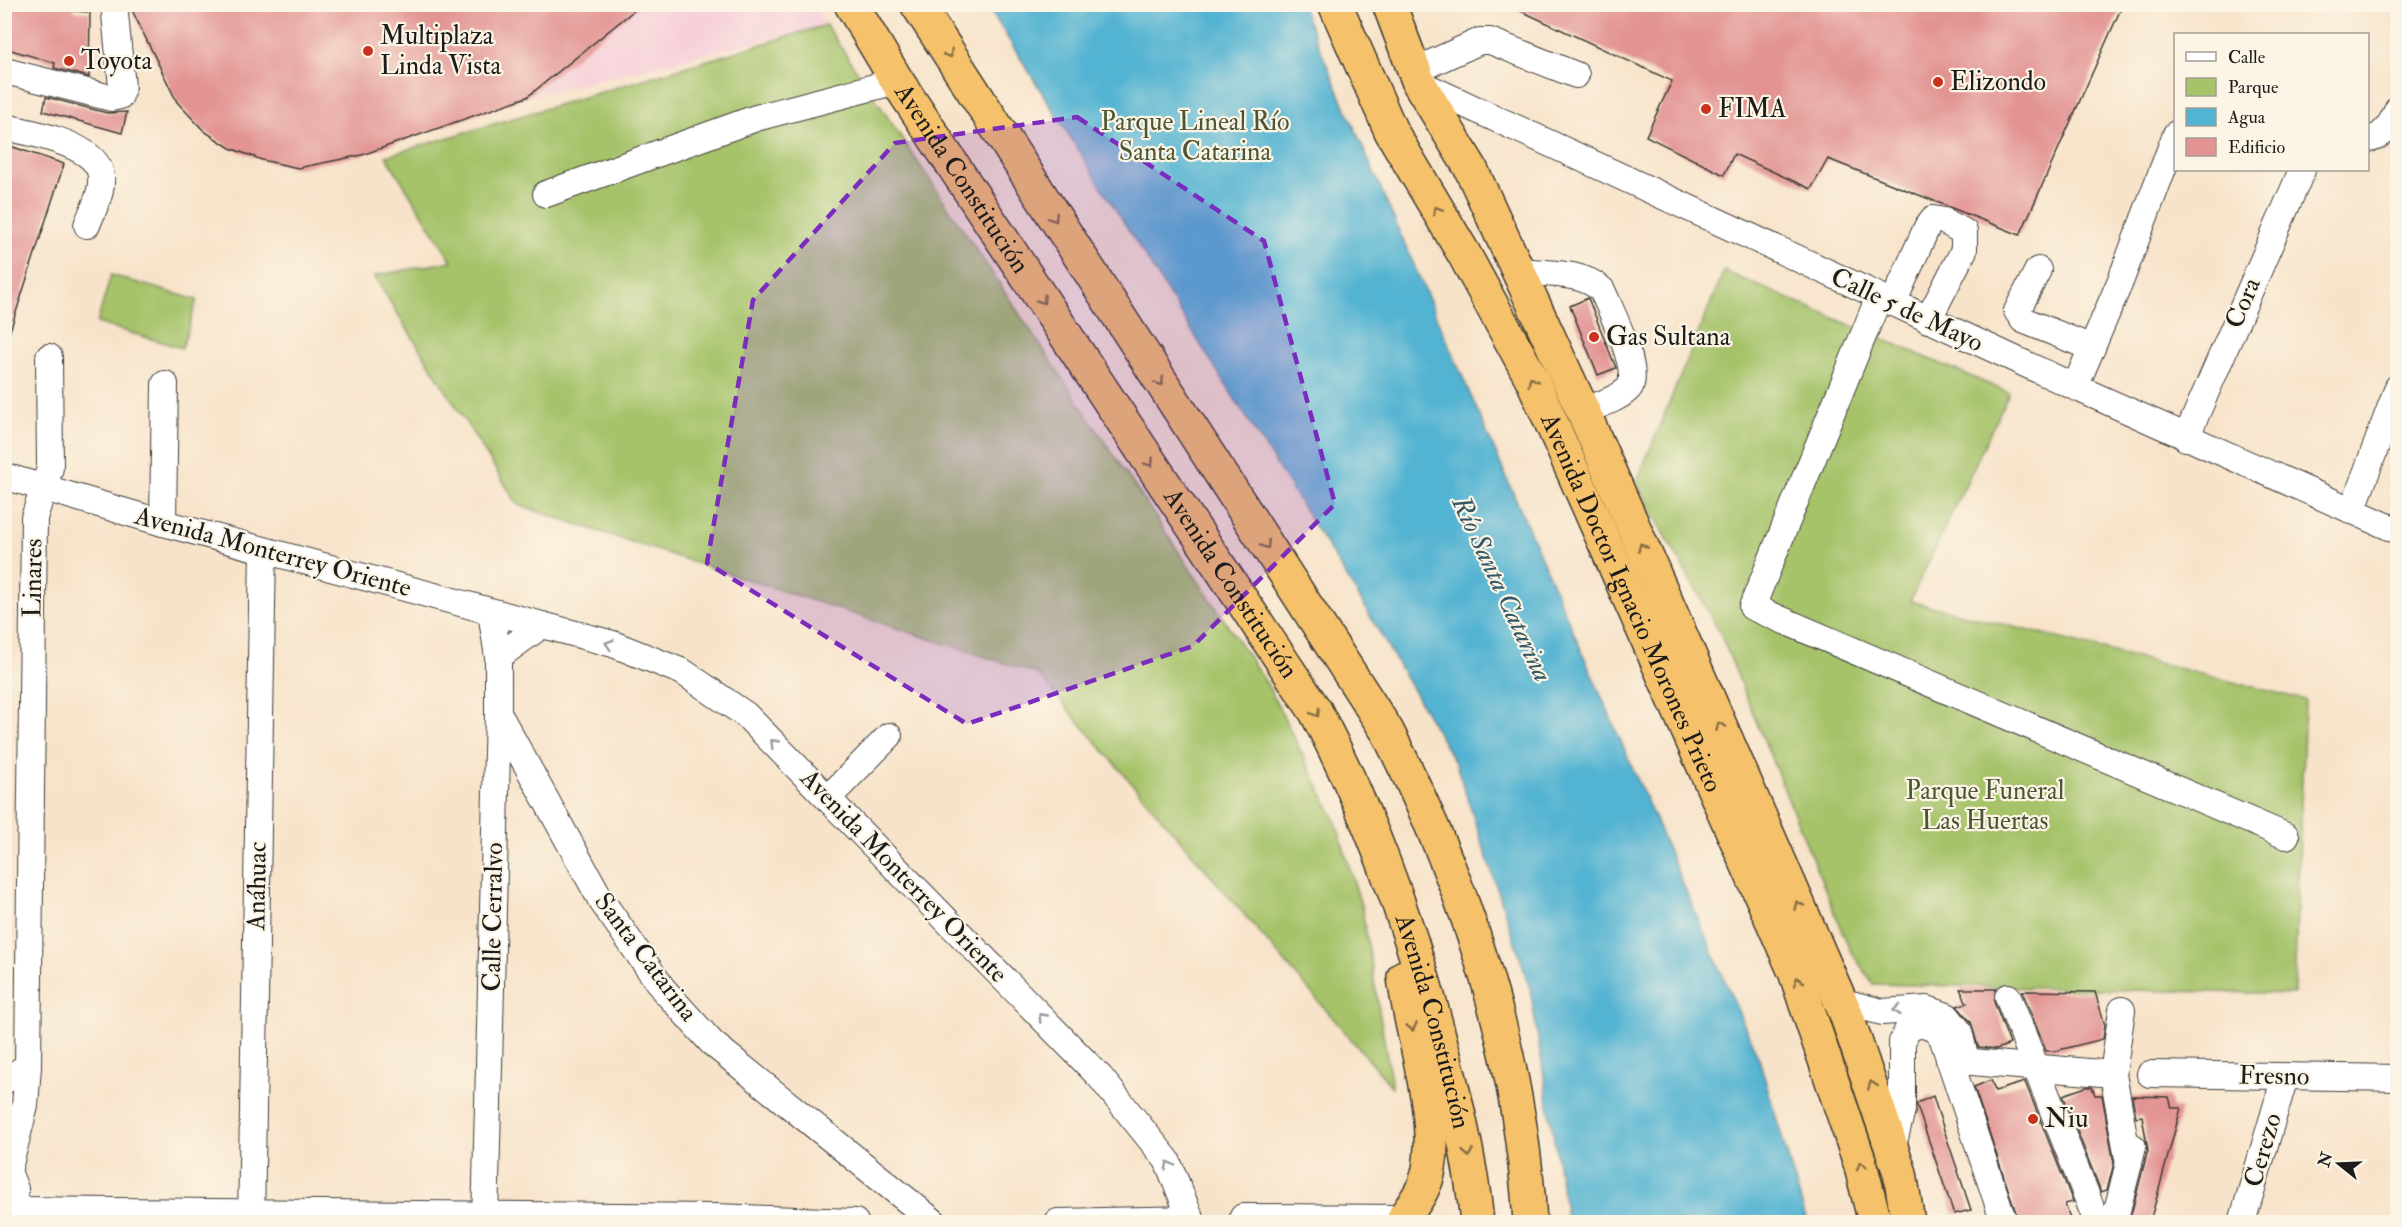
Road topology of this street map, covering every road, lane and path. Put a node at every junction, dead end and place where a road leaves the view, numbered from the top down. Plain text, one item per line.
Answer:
1 (114, 4) edge
2 (851, 4) edge
3 (917, 4) edge
4 (1335, 4) edge
5 (1389, 4) edge
6 (9, 72) dead end
7 (1576, 75) dead end
8 (1416, 77) junction
9 (897, 81) junction
10 (2397, 109) edge
11 (4, 127) edge
12 (2174, 137) edge
13 (2369, 139) edge
14 (2302, 171) edge
15 (546, 194) dead end
16 (87, 225) dead end
17 (2038, 270) dead end
18 (1519, 271) junction
19 (1886, 300) junction
20 (1928, 320) junction
21 (2092, 348) junction
22 (49, 357) dead end
23 (165, 384) dead end
24 (2075, 387) junction
25 (2397, 387) edge
26 (1583, 411) junction
27 (2186, 438) junction
28 (4, 476) edge
29 (44, 488) junction
30 (2352, 511) junction
31 (163, 523) junction
32 (2397, 531) edge
33 (263, 550) junction
34 (491, 612) junction
35 (542, 625) junction
36 (498, 657) junction
37 (498, 713) junction
38 (889, 736) dead end
39 (828, 798) junction
40 (2286, 836) dead end
41 (1401, 906) junction
42 (2008, 997) dead end
43 (1840, 1001) junction
44 (2122, 1010) dead end
45 (1958, 1060) junction
46 (28, 1066) junction
47 (2037, 1067) junction
48 (2113, 1074) junction
49 (2150, 1074) dead end
50 (2285, 1077) junction
51 (2397, 1078) edge
52 (4, 1081) edge
53 (2139, 1128) dead end
54 (1896, 1162) junction
55 (7, 1164) edge
56 (2128, 1164) junction
57 (16, 1216) edge
58 (1243, 1217) dead end
59 (251, 1218) edge
60 (485, 1218) edge
61 (714, 1220) edge
62 (1406, 1220) edge
63 (1191, 1221) edge
64 (855, 1222) edge
65 (934, 1222) edge
66 (1058, 1222) edge
67 (1478, 1222) edge
68 (1530, 1222) edge
69 (1875, 1222) edge
70 (1908, 1222) edge
71 (1926, 1222) edge
72 (2004, 1222) edge
73 (2097, 1222) edge
74 (2114, 1222) edge
75 (2242, 1222) edge

1 - 6 street
2 - 9 highway, Avenida Constitución
3 -> 68 highway, Avenida Constitución
69 -> 4 highway, Avenida Doctor Ignacio Morones Prieto
5 - 8 highway, Avenida Doctor Ignacio Morones Prieto
7 - 8 street
8 - 18 highway, Avenida Doctor Ignacio Morones Prieto
8 - 19 street, Calle 5 de Mayo
9 - 15 street
9 -> 41 highway, Avenida Constitución
10 - 13 street
11 - 16 street
12 - 21 street
14 - 27 street, Cora
17 - 21 street
18 - 26 highway, Avenida Doctor Ignacio Morones Prieto
18 - 26 street
19 - 20 street, Calle 5 de Mayo
19 - 20 street
19 - 40 street
20 - 24 street, Calle 5 de Mayo
21 - 24 street
22 - 29 street, Linares
23 - 31 street
24 - 27 street, Calle 5 de Mayo
25 - 30 street
43 -> 26 highway, Avenida Doctor Ignacio Morones Prieto
27 - 30 street, Calle 5 de Mayo
28 - 29 street, Avenida Monterrey Oriente
29 - 31 street, Avenida Monterrey Oriente
29 - 46 street, Linares
30 - 32 street, Calle 5 de Mayo
31 - 33 street, Avenida Monterrey Oriente
33 - 34 street, Avenida Monterrey Oriente
33 - 59 street, Anáhuac
34 - 35 street, Avenida Monterrey Oriente
34 - 36 street, Calle Cerralvo
35 - 36 street
39 -> 35 street, Avenida Monterrey Oriente
36 - 37 street, Calle Cerralvo
37 - 60 street, Calle Cerralvo
37 - 65 street, Santa Catarina
38 - 39 street
63 -> 39 street, Avenida Monterrey Oriente
41 -> 62 highway
41 -> 67 highway, Avenida Constitución
42 - 47 street
45 -> 43 street
54 -> 43 highway, Avenida Doctor Ignacio Morones Prieto
44 - 48 street
45 - 47 street
45 - 54 street
45 - 72 street
46 - 52 street
46 - 55 street, Linares
47 - 48 street
47 - 73 street
48 - 56 street
49 - 50 street, Fresno
50 - 51 street, Fresno
50 - 75 street, Cerezo
53 - 56 street
54 - 70 highway, Avenida Doctor Ignacio Morones Prieto
54 - 71 street
55 - 57 street
56 - 74 street
57 - 59 street
58 - 62 street
59 - 60 street
60 - 61 street
61 - 64 street
63 - 66 street

